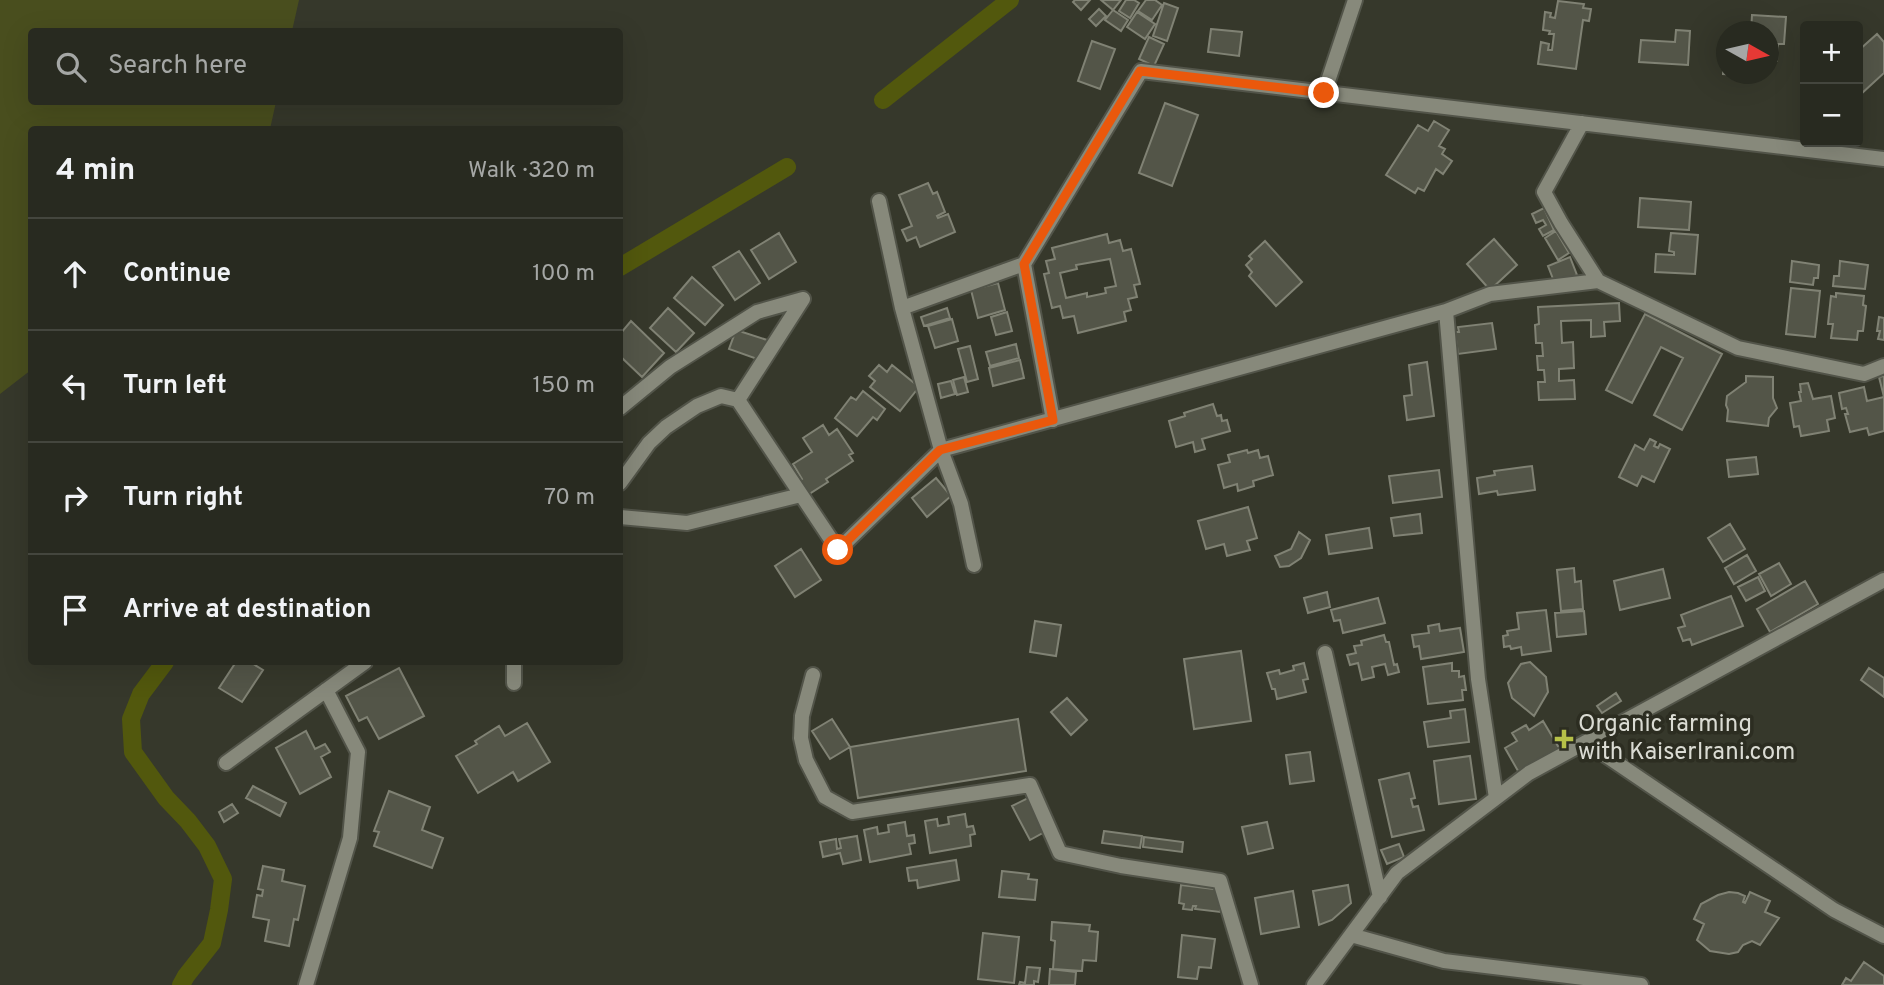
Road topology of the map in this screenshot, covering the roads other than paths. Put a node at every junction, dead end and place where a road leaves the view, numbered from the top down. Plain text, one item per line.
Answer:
1 (1355, 0) edge
2 (1324, 93) junction
3 (1582, 123) junction
4 (1884, 159) edge
5 (880, 201) dead end
6 (1024, 264) junction
7 (1598, 281) junction
8 (902, 308) junction
9 (1446, 311) junction
10 (1884, 366) edge
11 (738, 400) junction
12 (623, 406) edge
13 (1053, 420) junction
14 (940, 450) junction
15 (623, 479) edge
16 (802, 495) junction
17 (623, 517) edge
18 (974, 565) dead end
19 (1884, 580) edge
20 (1325, 653) dead end
21 (361, 665) edge
22 (514, 665) edge
23 (813, 675) dead end
24 (514, 683) dead end
25 (326, 690) junction
26 (1586, 742) junction
27 (226, 763) dead end
28 (1496, 798) junction
29 (1380, 897) junction
30 (1351, 935) junction
31 (1884, 936) edge
32 (306, 985) edge
33 (1251, 985) edge
34 (1314, 985) edge
35 (1641, 985) edge

1 - 2 street
2 - 3 street
2 - 6 street
3 - 4 street
3 - 7 street
5 - 8 street
6 - 8 street
6 - 13 street
7 - 9 street
7 - 10 street
8 - 14 street
9 - 13 street
9 - 28 street
11 - 12 street
11 - 15 street
11 - 16 street
13 - 14 street
14 - 16 street
14 - 18 street
16 - 17 street
19 - 26 street
20 - 29 street
21 - 25 street
22 - 24 street
23 - 33 street
25 - 27 street
25 - 32 street
26 - 28 street
26 - 31 street
28 - 29 street
29 - 30 street
30 - 34 street
30 - 35 street

